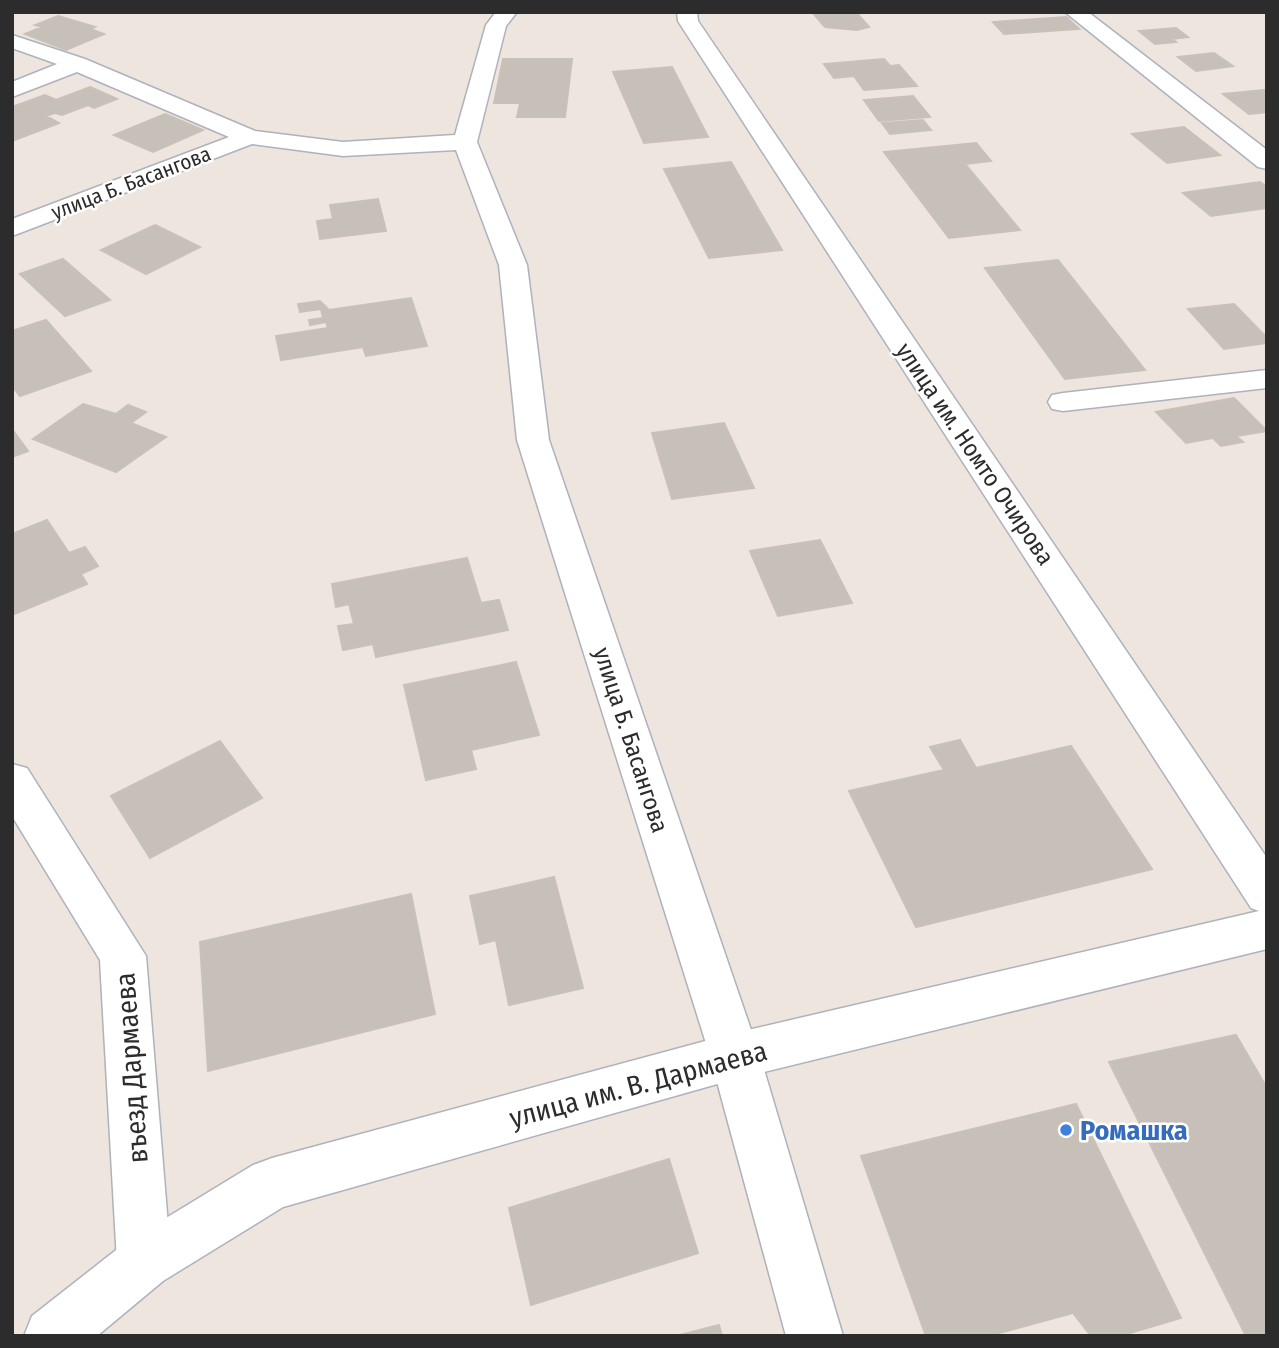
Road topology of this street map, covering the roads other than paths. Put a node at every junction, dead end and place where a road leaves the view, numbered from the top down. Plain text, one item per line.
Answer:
1 (508, 12) edge
2 (687, 12) edge
3 (1075, 12) edge
4 (12, 41) edge
5 (78, 64) junction
6 (12, 90) edge
7 (250, 137) junction
8 (465, 142) junction
9 (1267, 162) edge
10 (12, 228) edge
11 (1267, 379) edge
12 (1063, 402) dead end
13 (12, 780) edge
14 (1267, 895) edge
15 (1267, 929) edge
16 (735, 1056) junction
17 (144, 1262) junction
18 (52, 1336) edge
19 (815, 1336) edge

1 - 8 street
2 - 14 street, улица им. Номто Очирова
3 - 9 street
4 - 5 street, улица Б. Басангова
5 - 6 street
5 - 7 street, улица Б. Басангова
7 - 8 street, улица Б. Басангова
7 - 10 street, улица Б. Басангова
8 - 16 street, улица Б. Басангова
11 - 12 street
13 - 17 street, въезд Дармаева
15 - 16 street, улица им. В. Дармаева
16 - 17 street, улица им. В. Дармаева
16 - 19 street, улица Б. Басангова
17 - 18 street, улица им. В. Дармаева

